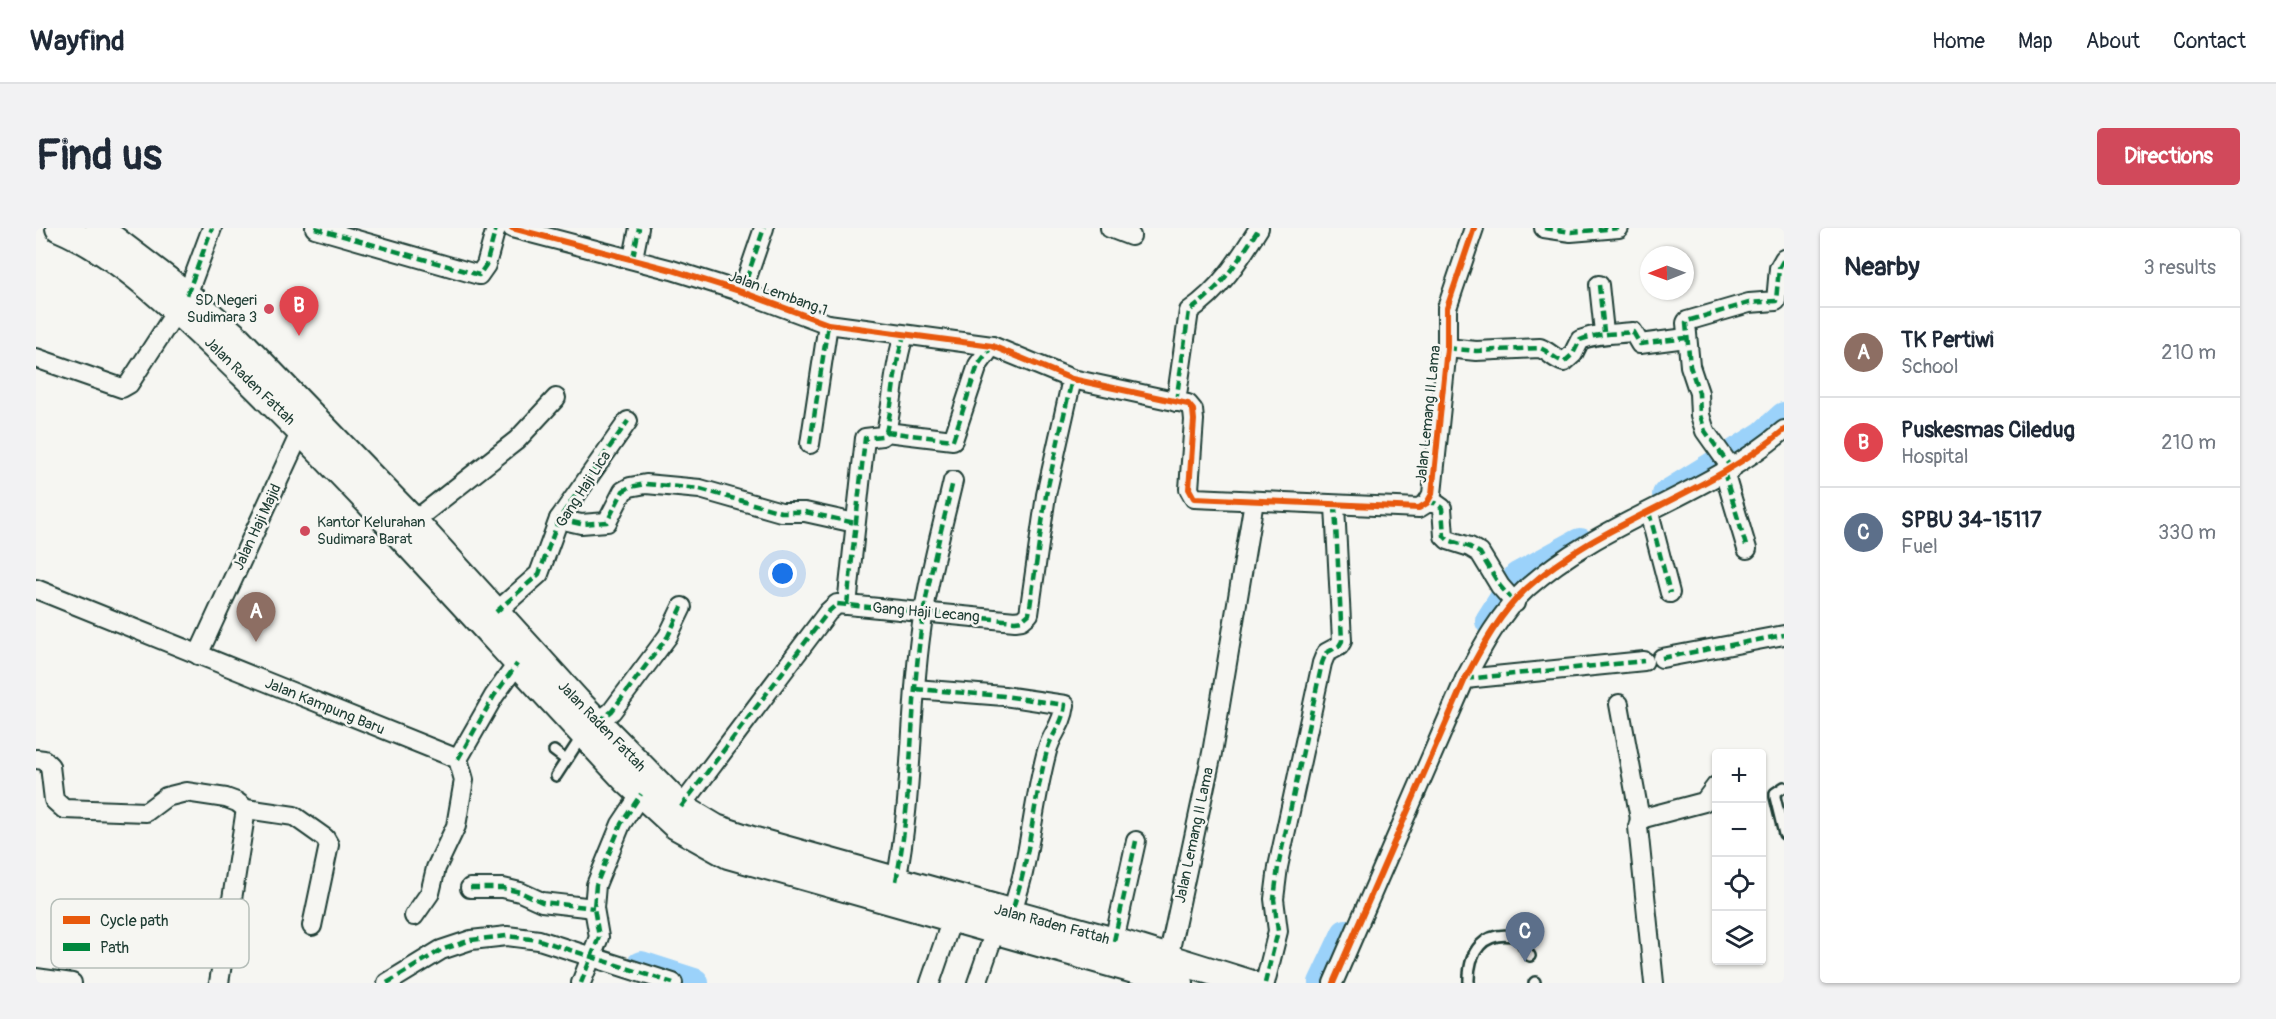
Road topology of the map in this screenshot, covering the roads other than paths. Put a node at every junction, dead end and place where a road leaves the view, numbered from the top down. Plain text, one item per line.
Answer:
1 (58, 228) edge
2 (99, 228) edge
3 (212, 228) edge
4 (315, 228) edge
5 (496, 228) edge
6 (512, 228) edge
7 (639, 228) edge
8 (764, 228) edge
9 (1110, 228) edge
10 (1259, 228) edge
11 (1474, 228) edge
12 (1544, 228) edge
13 (1619, 228) edge
14 (1592, 229) edge
15 (1131, 236) dead end
16 (633, 258) junction
17 (1784, 259) edge
18 (1599, 285) dead end
19 (742, 292) junction
20 (182, 303) junction
21 (828, 324) junction
22 (1604, 332) junction
23 (904, 336) junction
24 (1686, 338) junction
25 (992, 346) junction
26 (1447, 348) junction
27 (36, 358) edge
28 (1072, 379) junction
29 (556, 398) dead end
30 (1176, 402) junction
31 (628, 421) dead end
32 (1784, 430) edge
33 (301, 431) junction
34 (886, 432) junction
35 (810, 444) dead end
36 (1728, 470) junction
37 (953, 481) dead end
38 (1254, 501) junction
39 (1427, 503) junction
40 (1335, 506) junction
41 (1649, 512) junction
42 (559, 519) junction
43 (414, 520) junction
44 (855, 523) junction
45 (1747, 549) dead end
46 (36, 589) edge
47 (1670, 593) dead end
48 (1509, 596) junction
49 (847, 605) junction
50 (682, 607) dead end
51 (496, 612) junction
52 (924, 612) junction
53 (1784, 635) edge
54 (198, 655) junction
55 (518, 664) junction
56 (1465, 679) junction
57 (915, 689) junction
58 (1619, 704) dead end
59 (591, 729) junction
60 (554, 751) dead end
61 (36, 759) edge
62 (458, 759) junction
63 (566, 760) junction
64 (556, 776) dead end
65 (1784, 787) edge
66 (1712, 791) edge
67 (641, 794) junction
68 (681, 807) junction
69 (246, 809) junction
70 (1640, 819) junction
71 (1784, 834) edge
72 (1136, 841) dead end
73 (896, 881) junction
74 (470, 888) dead end
75 (232, 899) edge
76 (594, 908) junction
77 (414, 916) dead end
78 (952, 919) junction
79 (1004, 922) junction
80 (312, 926) dead end
81 (1114, 941) junction
82 (595, 949) junction
83 (1530, 956) dead end
84 (221, 968) edge
85 (1171, 977) edge
86 (36, 978) edge
87 (72, 983) edge
88 (219, 983) edge
89 (387, 983) edge
90 (581, 983) edge
91 (673, 983) edge
92 (930, 983) edge
93 (977, 983) edge
94 (1249, 983) edge
95 (1265, 983) edge
96 (1333, 983) edge
97 (1469, 983) edge
98 (1654, 983) edge

1 - 20 main road, Jalan Raden Fattah
2 - 20 main road, Jalan Raden Fattah
3 - 20 street
4 - 5 street
6 - 16 street, Jalan Lembang 1
7 - 16 street
8 - 19 street
9 - 15 street
10 - 30 street
11 - 26 street, Jalan Lemang II Lama
12 - 14 street
13 - 14 street
16 - 19 street, Jalan Lembang 1
17 - 24 street
18 - 22 street
19 - 21 street, Jalan Lembang 1
20 - 27 street
20 - 33 main road, Jalan Raden Fattah
20 - 43 main road, Jalan Raden Fattah
21 - 23 street, Jalan Lembang 1
21 - 35 street
22 - 24 street
22 - 26 street
23 - 25 street, Jalan Lembang 1
23 - 34 street
24 - 36 street
25 - 28 street, Jalan Lembang 1
25 - 34 street
26 - 39 street, Jalan Lemang II Lama
28 - 30 street, Jalan Lembang 1
28 - 52 street, Gang Haji Lecang
29 - 43 street
30 - 38 street
31 - 42 street, Gang Haji Lica
32 - 36 street
33 - 54 street, Jalan Haji Majid
33 - 55 main road, Jalan Raden Fattah
34 - 44 street
36 - 41 street
36 - 45 street
37 - 52 street
38 - 40 street, Jalan Lemang II Lama
38 - 85 street, Jalan Lemang II Lama
39 - 40 street, Jalan Lemang II Lama
39 - 48 street
40 - 95 street
41 - 47 street
41 - 48 street
42 - 44 street
42 - 51 street, Gang Haji Lica
43 - 51 main road, Jalan Raden Fattah
44 - 49 street
46 - 54 street, Jalan Kampung Baru
48 - 56 street
49 - 52 street, Gang Haji Lecang
49 - 68 street
50 - 59 street
51 - 59 main road, Jalan Raden Fattah
52 - 57 street
53 - 56 street
54 - 62 street, Jalan Kampung Baru
55 - 59 main road, Jalan Raden Fattah
55 - 62 street
56 - 96 street
57 - 73 street
57 - 79 street
58 - 70 street
59 - 63 lane
59 - 67 main road, Jalan Raden Fattah
59 - 68 main road, Jalan Raden Fattah
60 - 63 lane
61 - 69 street
62 - 77 street
63 - 64 lane
65 - 71 lane
66 - 70 street
67 - 76 street
67 - 78 main road, Jalan Raden Fattah
68 - 73 main road, Jalan Raden Fattah
69 - 75 street
69 - 80 street
70 - 98 street
72 - 81 street
73 - 79 main road, Jalan Raden Fattah
74 - 76 street
76 - 82 street
78 - 79 main road, Jalan Raden Fattah
78 - 92 street
79 - 81 main road, Jalan Raden Fattah
79 - 85 main road, Jalan Raden Fattah
79 - 93 street
81 - 85 main road, Jalan Raden Fattah
82 - 89 street
82 - 90 street
82 - 91 street
83 - 97 lane
84 - 88 street
85 - 94 main road, Jalan Raden Fattah
86 - 87 street

